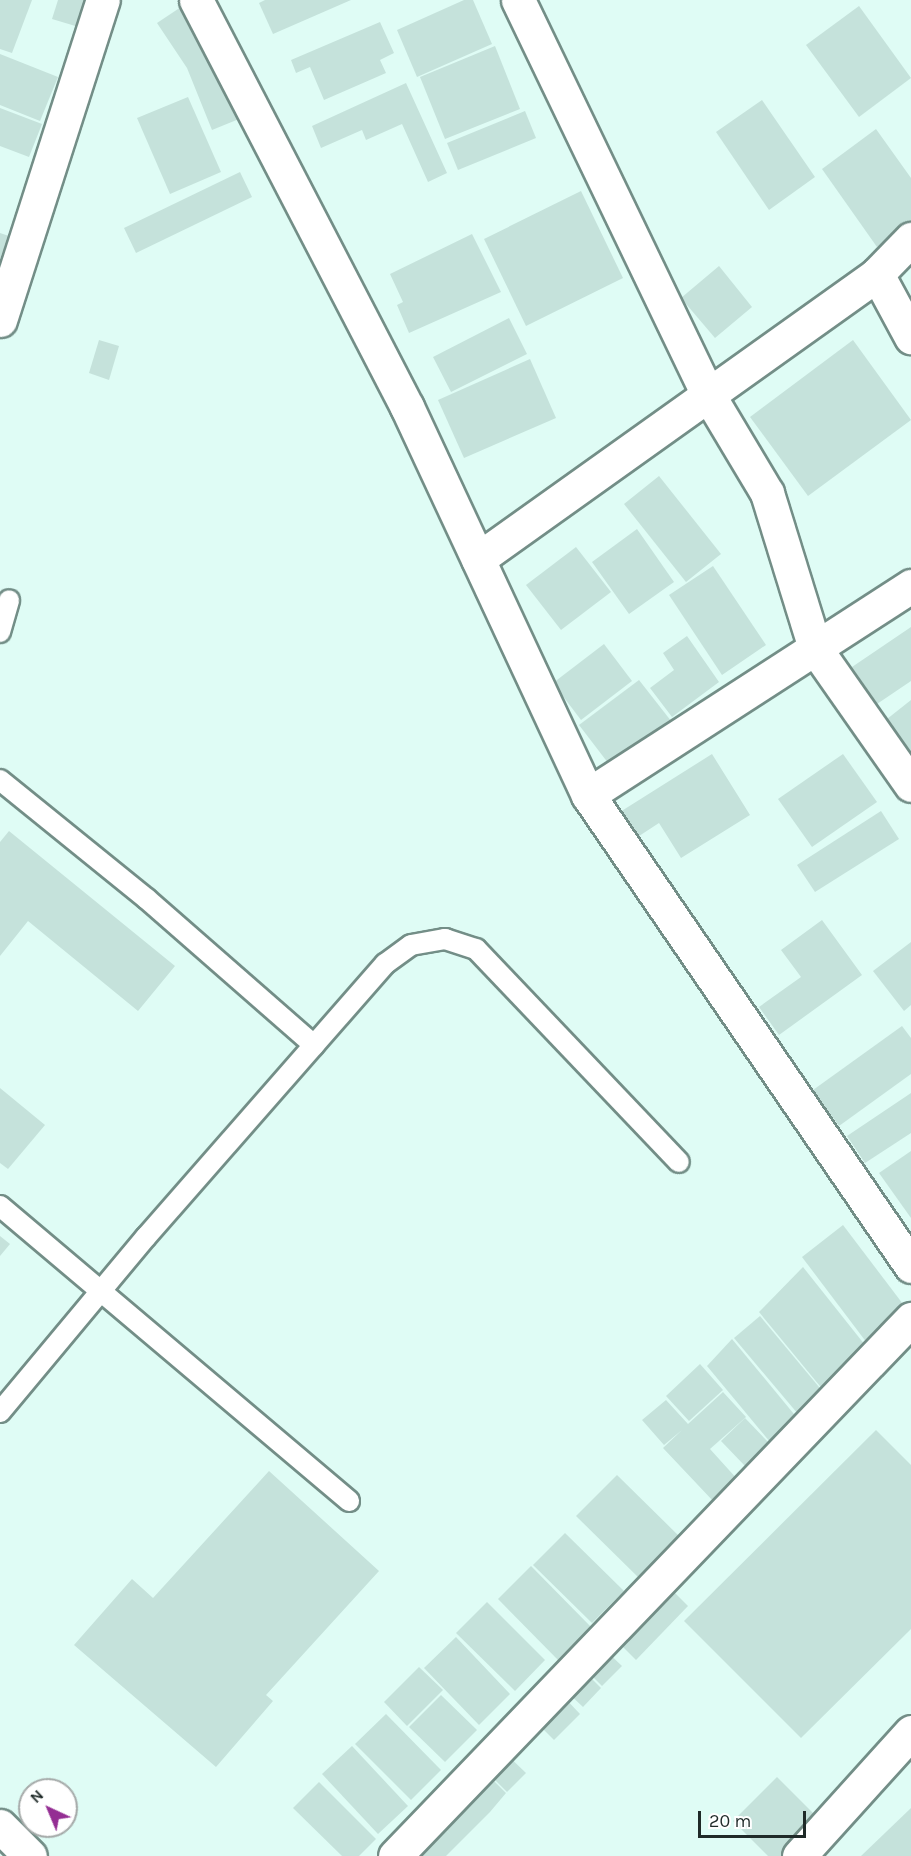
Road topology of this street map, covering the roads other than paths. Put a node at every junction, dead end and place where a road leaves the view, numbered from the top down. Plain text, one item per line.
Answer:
1 (103, 0) edge
2 (196, 0) edge
3 (518, 0) edge
4 (911, 239) edge
5 (877, 274) junction
6 (0, 320) edge
7 (911, 337) edge
8 (709, 396) junction
9 (478, 559) junction
10 (911, 586) edge
11 (9, 600) dead end
12 (0, 632) edge
13 (815, 648) junction
14 (0, 780) edge
15 (911, 785) edge
16 (588, 795) junction
17 (314, 1045) junction
18 (679, 1162) dead end
19 (0, 1206) edge
20 (911, 1266) edge
21 (104, 1290) junction
22 (911, 1319) edge
23 (0, 1412) edge
24 (349, 1501) dead end
25 (911, 1732) edge
26 (0, 1826) edge
27 (30, 1856) edge
28 (395, 1856) edge
29 (798, 1856) edge

1 - 6 street
2 - 9 street
3 - 8 street
4 - 5 street
5 - 7 street
5 - 8 street
8 - 9 street
8 - 13 street
9 - 16 street
10 - 13 street
11 - 12 lane
13 - 15 street
13 - 16 street
14 - 17 lane
16 - 20 street
17 - 18 lane
17 - 21 lane
19 - 21 lane
21 - 23 lane
21 - 24 lane
22 - 28 street
25 - 29 street
26 - 27 street

